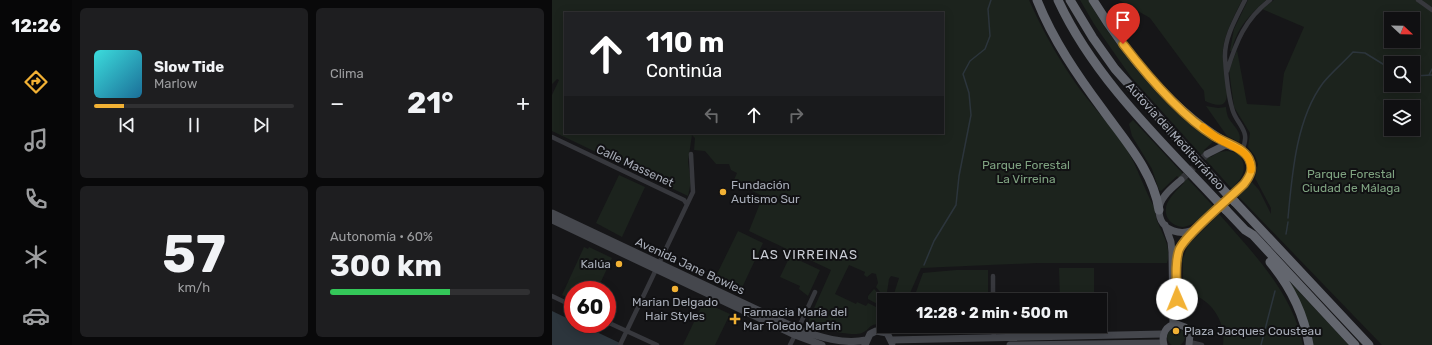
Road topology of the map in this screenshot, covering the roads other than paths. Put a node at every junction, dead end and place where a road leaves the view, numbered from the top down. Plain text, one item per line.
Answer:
1 (1037, 0) edge
2 (1058, 0) edge
3 (1070, 0) edge
4 (1093, 0) edge
5 (1245, 0) edge
6 (1270, 0) edge
7 (1418, 0) edge
8 (1432, 10) edge
9 (1227, 73) junction
10 (552, 137) edge
11 (1232, 146) junction
12 (1242, 150) junction
13 (691, 154) dead end
14 (1208, 154) tunnel mouth
15 (1180, 180) tunnel mouth
16 (686, 203) junction
17 (1159, 210) junction
18 (552, 213) edge
19 (552, 220) edge
20 (1165, 225) junction
21 (1245, 230) junction
22 (1193, 232) junction
23 (657, 267) junction
24 (993, 276) dead end
25 (815, 292) dead end
26 (993, 293) edge
27 (552, 296) edge
28 (564, 302) edge
29 (1175, 324) junction
30 (616, 327) edge
31 (796, 332) junction
32 (626, 333) junction
33 (994, 333) edge
34 (1163, 334) junction
35 (994, 338) junction
36 (866, 342) edge
37 (892, 342) edge
38 (1190, 343) edge
39 (1164, 344) edge
40 (620, 345) edge
41 (656, 345) edge
42 (790, 345) edge
43 (822, 345) edge
44 (1010, 345) edge
45 (1202, 345) edge
46 (1309, 345) edge
47 (1355, 345) edge
48 (1369, 345) edge

1 - 17 highway
2 - 21 highway, Autovía del Mediterráneo, bridge
3 - 48 highway, Autovía del Mediterráneo, bridge
4 - 11 highway
5 - 9 street
6 - 9 street
7 - 8 street
9 - 12 street
10 - 16 street, Calle Massenet
11 - 12 main road
11 - 14 main road
12 - 22 main road
13 - 16 street
15 - 17 main road
16 - 23 street
17 - 20 main road
18 - 23 main road, Avenida Jane Bowles
19 - 23 main road, Avenida Jane Bowles
20 - 22 main road
20 - 29 main road
21 - 46 highway
21 - 47 highway, Autovía del Mediterráneo
22 - 29 main road
23 - 31 main road, Avenida Jane Bowles
23 - 32 street
24 - 26 street
25 - 31 street
27 - 28 street
29 - 34 main road
29 - 38 main road
30 - 32 street
31 - 36 main road, Avenida Jane Bowles
31 - 42 street
31 - 43 main road, Avenida Jane Bowles
32 - 40 street
32 - 41 street
33 - 35 street
34 - 35 main road
34 - 39 main road
35 - 37 main road
36 - 37 main road
38 - 45 street
39 - 44 main road

